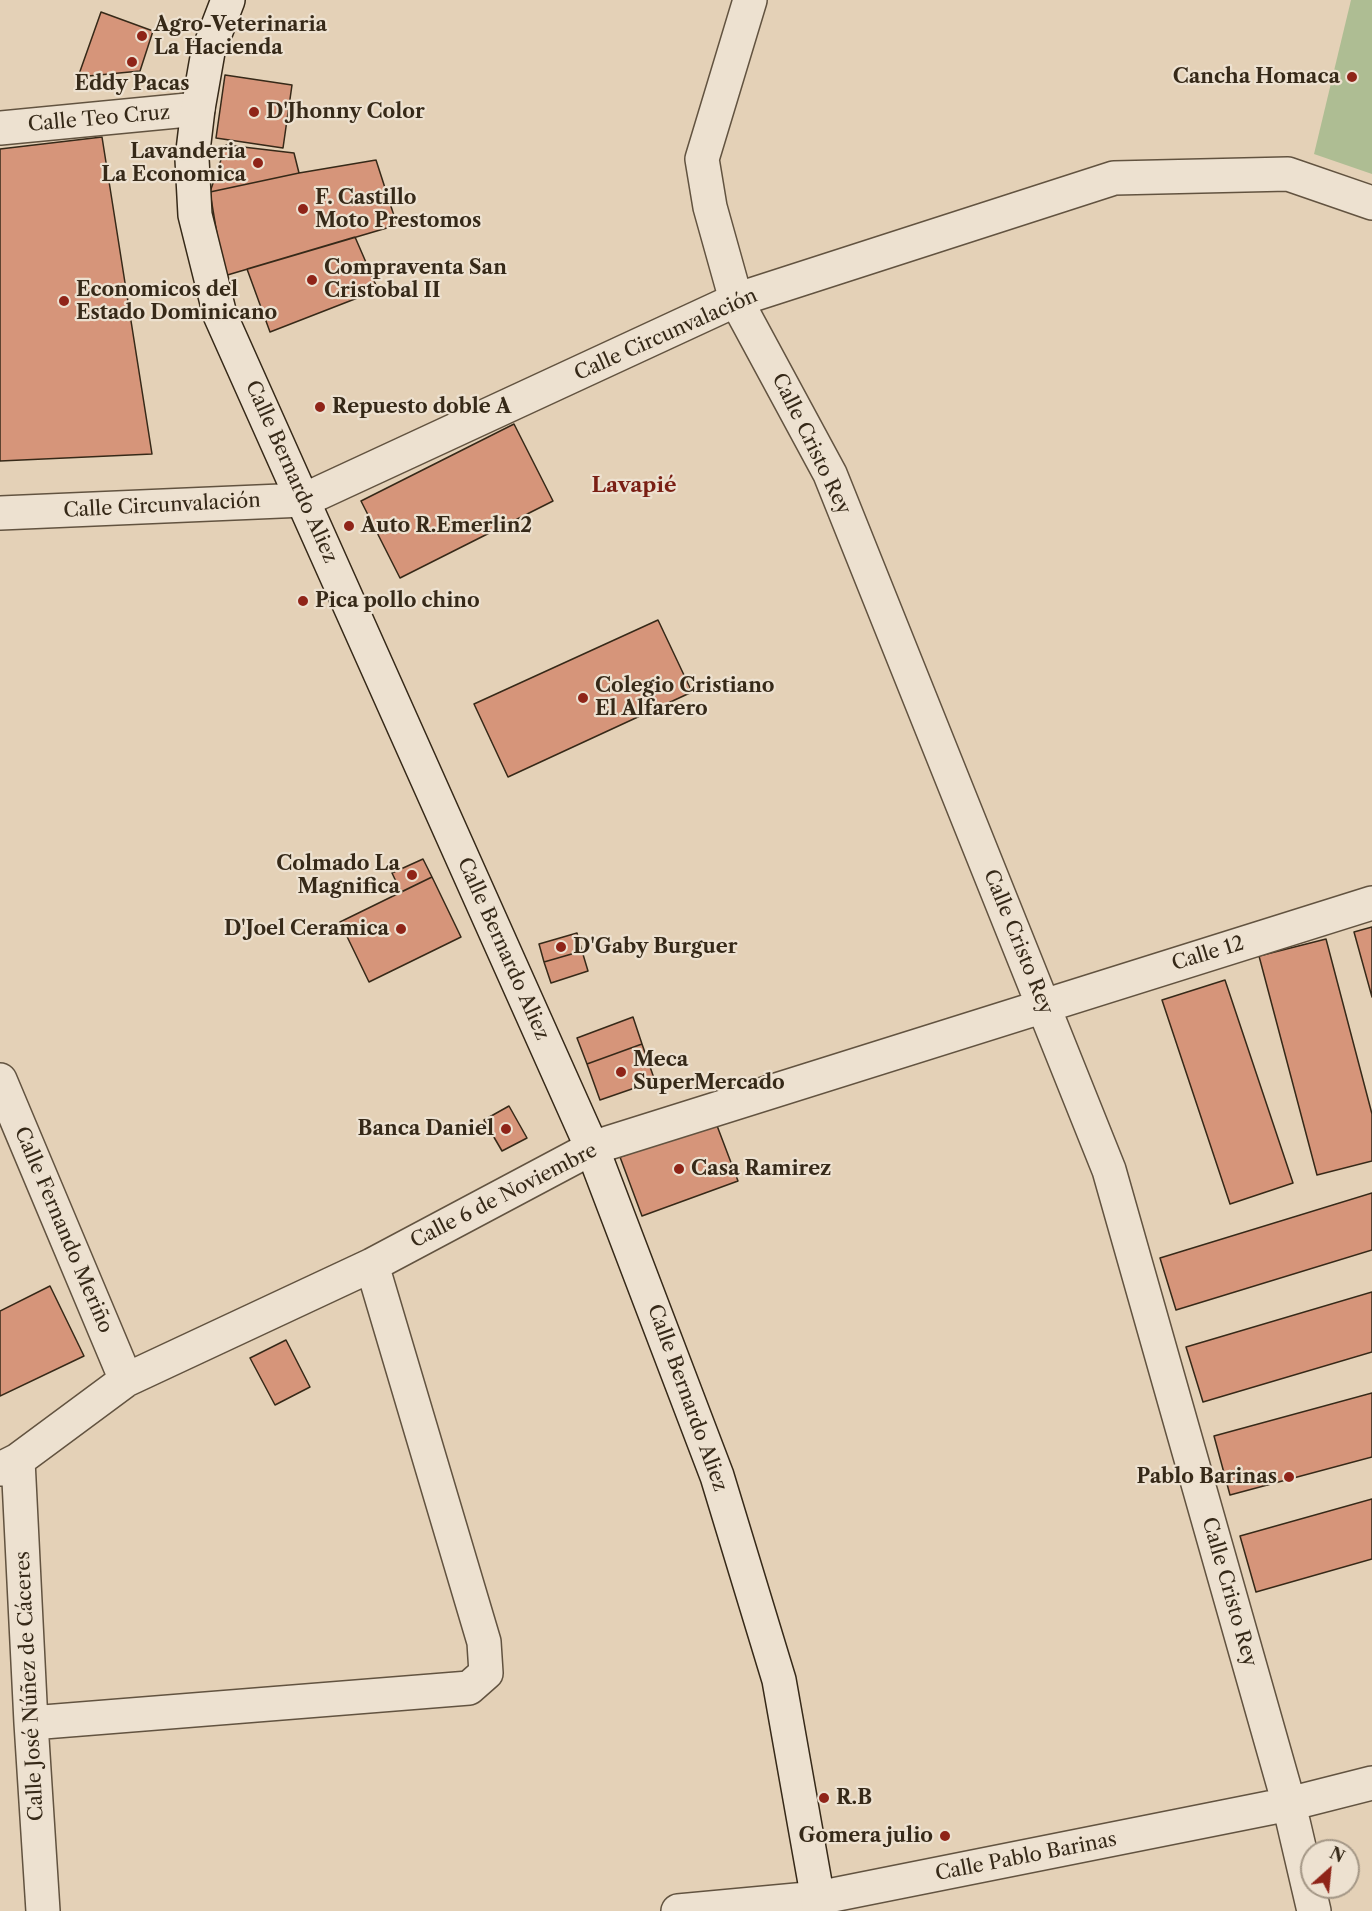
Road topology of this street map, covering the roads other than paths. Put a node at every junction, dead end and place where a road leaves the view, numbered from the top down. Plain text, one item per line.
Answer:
1 (228, 0) edge
2 (750, 0) edge
3 (198, 109) junction
4 (0, 128) edge
5 (1372, 203) edge
6 (736, 300) junction
7 (304, 500) junction
8 (0, 513) edge
9 (1372, 903) edge
10 (1044, 1005) junction
11 (0, 1080) edge
12 (592, 1148) junction
13 (372, 1265) junction
14 (126, 1380) junction
15 (9, 1464) edge
16 (31, 1723) junction
17 (1372, 1783) edge
18 (1289, 1804) junction
19 (819, 1905) edge
20 (43, 1911) edge
21 (678, 1911) edge
22 (1314, 1911) edge

1 - 3 street, Calle Bernardo Aliez
2 - 6 street, Calle Cristo Rey
3 - 4 street, Calle Teo Cruz
3 - 7 street, Calle Bernardo Aliez
5 - 6 street, Calle Circunvalación
6 - 7 street, Calle Circunvalación
6 - 10 street, Calle Cristo Rey
7 - 8 street, Calle Circunvalación
7 - 12 street, Calle Bernardo Aliez
9 - 10 street, Calle 12
10 - 12 street, Calle 6 de Noviembre
10 - 18 street, Calle Cristo Rey
11 - 14 street, Calle Fernando Meriño
12 - 13 street, Calle 6 de Noviembre
12 - 19 street, Calle Bernardo Aliez
13 - 14 street, Calle 6 de Noviembre
13 - 16 street
14 - 15 street, Calle 6 de Noviembre
15 - 16 street, Calle José Núñez de Cáceres
16 - 20 street, Calle José Núñez de Cáceres
17 - 18 street, Calle Pablo Barinas
18 - 19 street, Calle Pablo Barinas
18 - 22 street, Calle Cristo Rey
19 - 21 street, Calle Pablo Barinas

